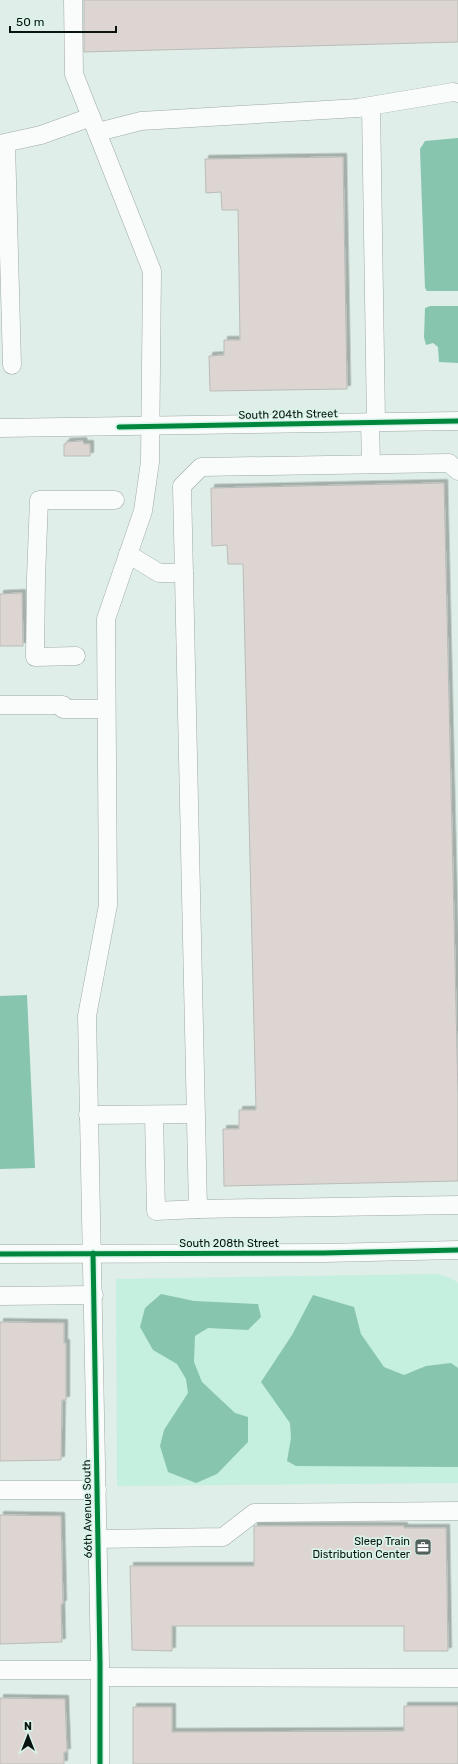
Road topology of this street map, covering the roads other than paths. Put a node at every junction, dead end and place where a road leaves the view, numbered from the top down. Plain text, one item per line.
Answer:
1 (73, 0) edge
2 (456, 91) edge
3 (371, 106) junction
4 (95, 124) junction
5 (3, 144) edge
6 (12, 365) dead end
7 (458, 421) edge
8 (373, 422) junction
9 (150, 427) junction
10 (0, 428) edge
11 (371, 464) junction
12 (458, 470) edge
13 (115, 500) dead end
14 (128, 554) junction
15 (184, 573) junction
16 (76, 656) dead end
17 (0, 705) edge
18 (105, 709) junction
19 (154, 1114) junction
20 (195, 1114) junction
21 (88, 1115) junction
22 (458, 1205) edge
23 (198, 1210) junction
24 (458, 1250) edge
25 (92, 1253) junction
26 (0, 1254) edge
27 (94, 1295) junction
28 (0, 1296) edge
29 (0, 1490) edge
30 (97, 1490) junction
31 (458, 1511) edge
32 (98, 1539) junction
33 (0, 1670) edge
34 (100, 1674) junction
35 (458, 1678) edge
36 (100, 1764) edge

1 - 4 street, 66th Avenue South
2 - 3 street
3 - 4 street
3 - 8 street
4 - 5 street
4 - 9 street, 66th Avenue South
5 - 6 street
7 - 8 street, South 204th Street
8 - 9 street, South 204th Street
8 - 11 street
9 - 10 street, South 204th Street
9 - 14 street, 66th Avenue South
11 - 12 street
11 - 15 street
13 - 16 street
14 - 15 street
14 - 18 street, 66th Avenue South
15 - 20 street
17 - 18 street
18 - 21 street, 66th Avenue South
19 - 20 street
19 - 21 street
19 - 23 street
20 - 23 street
21 - 25 street, 66th Avenue South
22 - 23 street
24 - 25 street, South 208th Street
25 - 26 street, South 208th Street
25 - 27 street, 66th Avenue South
27 - 28 street
27 - 30 street, 66th Avenue South
29 - 30 street
30 - 32 street, 66th Avenue South
31 - 32 street
32 - 34 street, 66th Avenue South
33 - 34 street
34 - 35 street
34 - 36 street, 66th Avenue South

